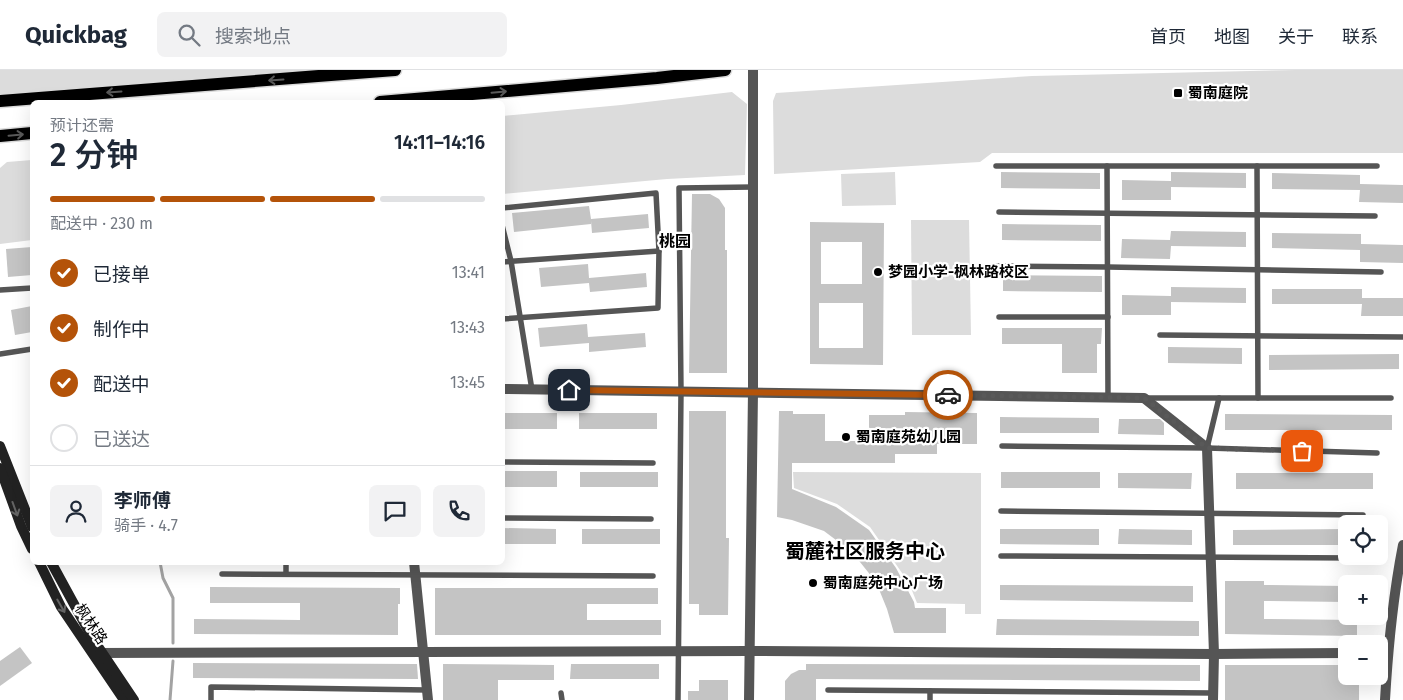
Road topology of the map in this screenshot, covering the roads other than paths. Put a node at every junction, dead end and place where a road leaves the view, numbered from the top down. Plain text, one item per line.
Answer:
1 (394, 70) edge
2 (725, 70) edge
3 (753, 70) edge
4 (403, 100) edge
5 (0, 101) edge
6 (30, 133) edge
7 (0, 136) edge
8 (996, 166) dead end
9 (1107, 166) junction
10 (1257, 166) junction
11 (1377, 166) dead end
12 (753, 187) junction
13 (505, 208) edge
14 (999, 212) dead end
15 (1107, 212) junction
16 (1258, 214) junction
17 (1375, 216) dead end
18 (505, 237) edge
19 (659, 251) junction
20 (511, 261) junction
21 (505, 262) edge
22 (997, 266) dead end
23 (1108, 267) junction
24 (1257, 269) junction
25 (1381, 272) dead end
26 (30, 288) edge
27 (0, 290) edge
28 (999, 317) dead end
29 (1108, 317) junction
30 (521, 318) junction
31 (505, 319) edge
32 (1160, 335) dead end
33 (1258, 337) junction
34 (1402, 337) edge
35 (30, 349) edge
36 (0, 354) edge
37 (505, 389) edge
38 (532, 390) junction
39 (681, 392) junction
40 (753, 392) junction
41 (1108, 397) junction
42 (1144, 398) junction
43 (1220, 398) junction
44 (1258, 398) junction
45 (1392, 398) dead end
46 (0, 446) edge
47 (1002, 446) dead end
48 (1207, 448) junction
49 (1377, 454) dead end
50 (505, 462) edge
51 (653, 463) dead end
52 (0, 468) edge
53 (1001, 511) dead end
54 (1210, 514) junction
55 (1362, 514) dead end
56 (505, 518) edge
57 (651, 519) dead end
58 (30, 522) edge
59 (30, 545) edge
60 (1403, 545) edge
61 (1001, 556) dead end
62 (1211, 558) junction
63 (1338, 558) edge
64 (41, 565) edge
65 (53, 565) edge
66 (286, 565) edge
67 (414, 565) edge
68 (222, 574) dead end
69 (286, 574) junction
70 (415, 575) junction
71 (653, 576) dead end
72 (1386, 635) edge
73 (679, 651) junction
74 (750, 651) junction
75 (422, 652) junction
76 (97, 653) junction
77 (1338, 653) edge
78 (1214, 654) junction
79 (1384, 685) edge
80 (828, 690) dead end
81 (930, 691) junction
82 (562, 692) dead end
83 (427, 695) edge
84 (1213, 697) edge
85 (124, 700) edge
86 (134, 700) edge
87 (211, 700) edge
88 (562, 700) edge
89 (678, 700) edge
90 (749, 700) edge
91 (930, 700) edge
92 (1385, 700) edge

1 -> 5 main road
4 -> 2 main road
3 - 12 street
7 -> 6 main road
8 - 9 lane
9 - 10 lane
9 - 15 lane
10 - 11 lane
10 - 16 lane
12 - 39 lane
12 - 40 street
13 - 19 lane
14 - 15 lane
15 - 16 lane
15 - 23 lane
16 - 17 lane
16 - 24 lane
18 - 20 lane
19 - 20 lane
19 - 30 lane
20 - 21 lane
20 - 30 lane
22 - 23 lane
23 - 24 lane
23 - 29 lane
24 - 25 lane
24 - 33 lane
26 - 27 lane
28 - 29 lane
29 - 41 lane
30 - 31 lane
30 - 38 lane
32 - 33 lane
33 - 34 lane
33 - 44 lane
35 - 36 lane
37 - 38 street
38 - 39 street
39 - 40 street
39 - 73 lane
40 - 41 street
40 - 74 street
41 - 42 street
42 - 43 lane
42 - 48 street
43 - 44 lane
43 - 48 lane
44 - 45 lane
46 - 58 main road
47 - 48 lane
48 - 49 lane
48 - 54 street
50 - 51 lane
52 -> 59 main road
53 - 54 lane
54 - 55 lane
54 - 62 street
56 - 57 lane
60 - 72 street
61 - 62 lane
62 - 63 lane
62 - 78 street
64 -> 76 main road, 枫林路
65 - 76 main road, 枫林路
66 - 69 lane
67 - 70 street
68 - 69 lane
69 - 70 lane
70 - 71 lane
70 - 75 street
73 - 74 street
73 - 75 street
73 - 89 lane
74 - 78 street
74 - 90 street
75 - 76 street
75 - 83 street
76 - 85 main road, 枫林路
76 - 86 main road, 枫林路
77 - 78 street
78 - 84 street
79 - 92 street
80 - 81 lane
81 - 84 lane
81 - 91 lane
82 - 88 lane
83 - 87 lane

